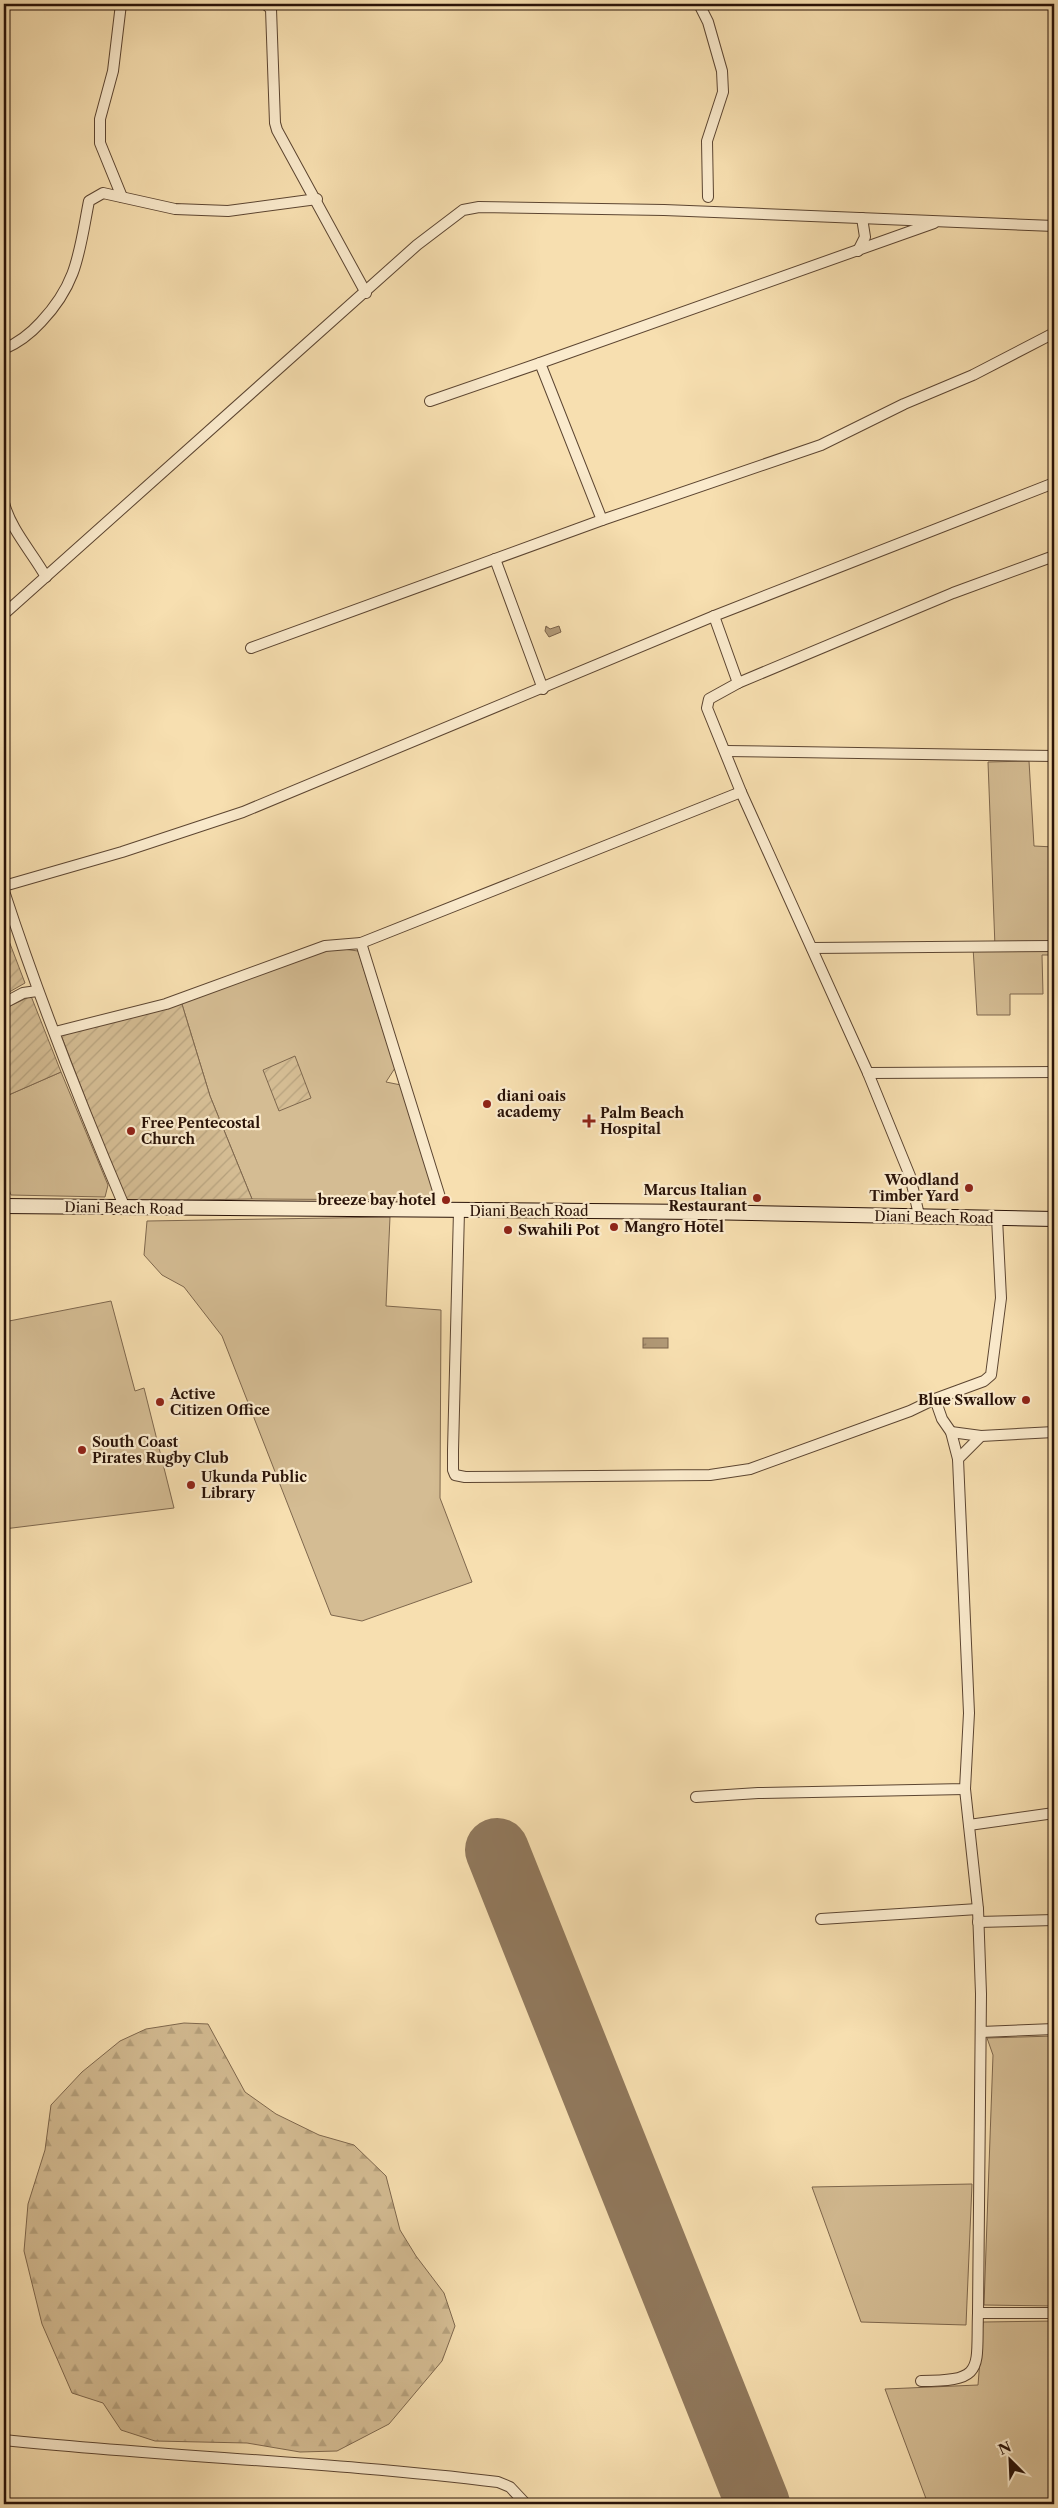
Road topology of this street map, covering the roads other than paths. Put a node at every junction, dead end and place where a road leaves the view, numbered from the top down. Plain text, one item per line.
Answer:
1 (121, 4) edge
2 (265, 4) edge
3 (699, 4) edge
4 (122, 197) junction
5 (708, 197) junction
6 (317, 200) junction
7 (700, 212) junction
8 (720, 213) junction
9 (862, 218) junction
10 (939, 221) junction
11 (1054, 226) edge
12 (858, 251) junction
13 (366, 293) junction
14 (1054, 333) edge
15 (4, 349) edge
16 (540, 363) junction
17 (430, 401) dead end
18 (1054, 483) edge
19 (4, 503) edge
20 (602, 520) junction
21 (1054, 556) edge
22 (494, 559) junction
23 (46, 577) junction
24 (4, 614) edge
25 (714, 616) junction
26 (251, 648) dead end
27 (738, 683) junction
28 (543, 689) junction
29 (726, 751) junction
30 (1054, 756) edge
31 (741, 792) junction
32 (4, 886) edge
33 (4, 890) edge
34 (361, 943) junction
35 (1054, 946) edge
36 (812, 948) junction
37 (36, 991) junction
38 (4, 1003) edge
39 (55, 1032) junction
40 (868, 1072) junction
41 (1054, 1072) edge
42 (4, 1206) edge
43 (125, 1208) junction
44 (444, 1210) junction
45 (459, 1211) junction
46 (920, 1215) junction
47 (997, 1218) junction
48 (1054, 1219) edge
49 (935, 1399) junction
50 (951, 1432) junction
51 (1054, 1432) edge
52 (981, 1436) junction
53 (958, 1459) junction
54 (965, 1789) junction
55 (696, 1797) dead end
56 (1054, 1812) edge
57 (969, 1825) junction
58 (978, 1910) junction
59 (821, 1919) dead end
60 (1054, 1920) edge
61 (978, 1922) junction
62 (1054, 2029) edge
63 (981, 2032) junction
64 (978, 2312) junction
65 (1054, 2314) edge
66 (922, 2382) dead end
67 (4, 2440) edge
68 (526, 2504) edge

1 - 4 street
2 - 6 street
3 - 5 street
4 - 6 street
4 - 15 street
5 - 7 street
5 - 8 street
6 - 13 street
7 - 8 street
7 - 13 street
8 - 9 street
9 - 10 street
9 - 12 street
10 - 11 street
10 - 12 street
12 - 16 street
13 - 23 street
14 - 20 street
16 - 17 street
16 - 20 street
18 - 25 street
19 - 23 street
20 - 22 street
21 - 27 street
22 - 26 street
22 - 28 street
23 - 24 street
25 - 27 street
25 - 28 street
27 - 29 street
28 - 32 street
29 - 30 street
29 - 31 street
31 - 34 street
31 - 36 street
33 - 37 street
34 - 39 street
34 - 44 street
35 - 36 street
36 - 40 street
37 - 38 street
37 - 39 street
39 - 43 street
40 - 41 street
40 - 46 street
42 - 43 main road, Diani Beach Road
43 - 44 main road, Diani Beach Road
44 - 45 main road, Diani Beach Road
45 - 46 main road, Diani Beach Road
45 - 49 street
46 - 47 main road, Diani Beach Road
47 - 48 main road, Diani Beach Road
47 - 49 street
49 - 50 street
50 - 52 street
50 - 53 street
51 - 52 street
52 - 53 street
53 - 54 street
54 - 55 street
54 - 57 street
56 - 57 street
57 - 58 street
58 - 59 street
58 - 61 street
60 - 61 street
61 - 63 street
62 - 63 street
63 - 64 street
64 - 65 street
64 - 66 street
67 - 68 street

